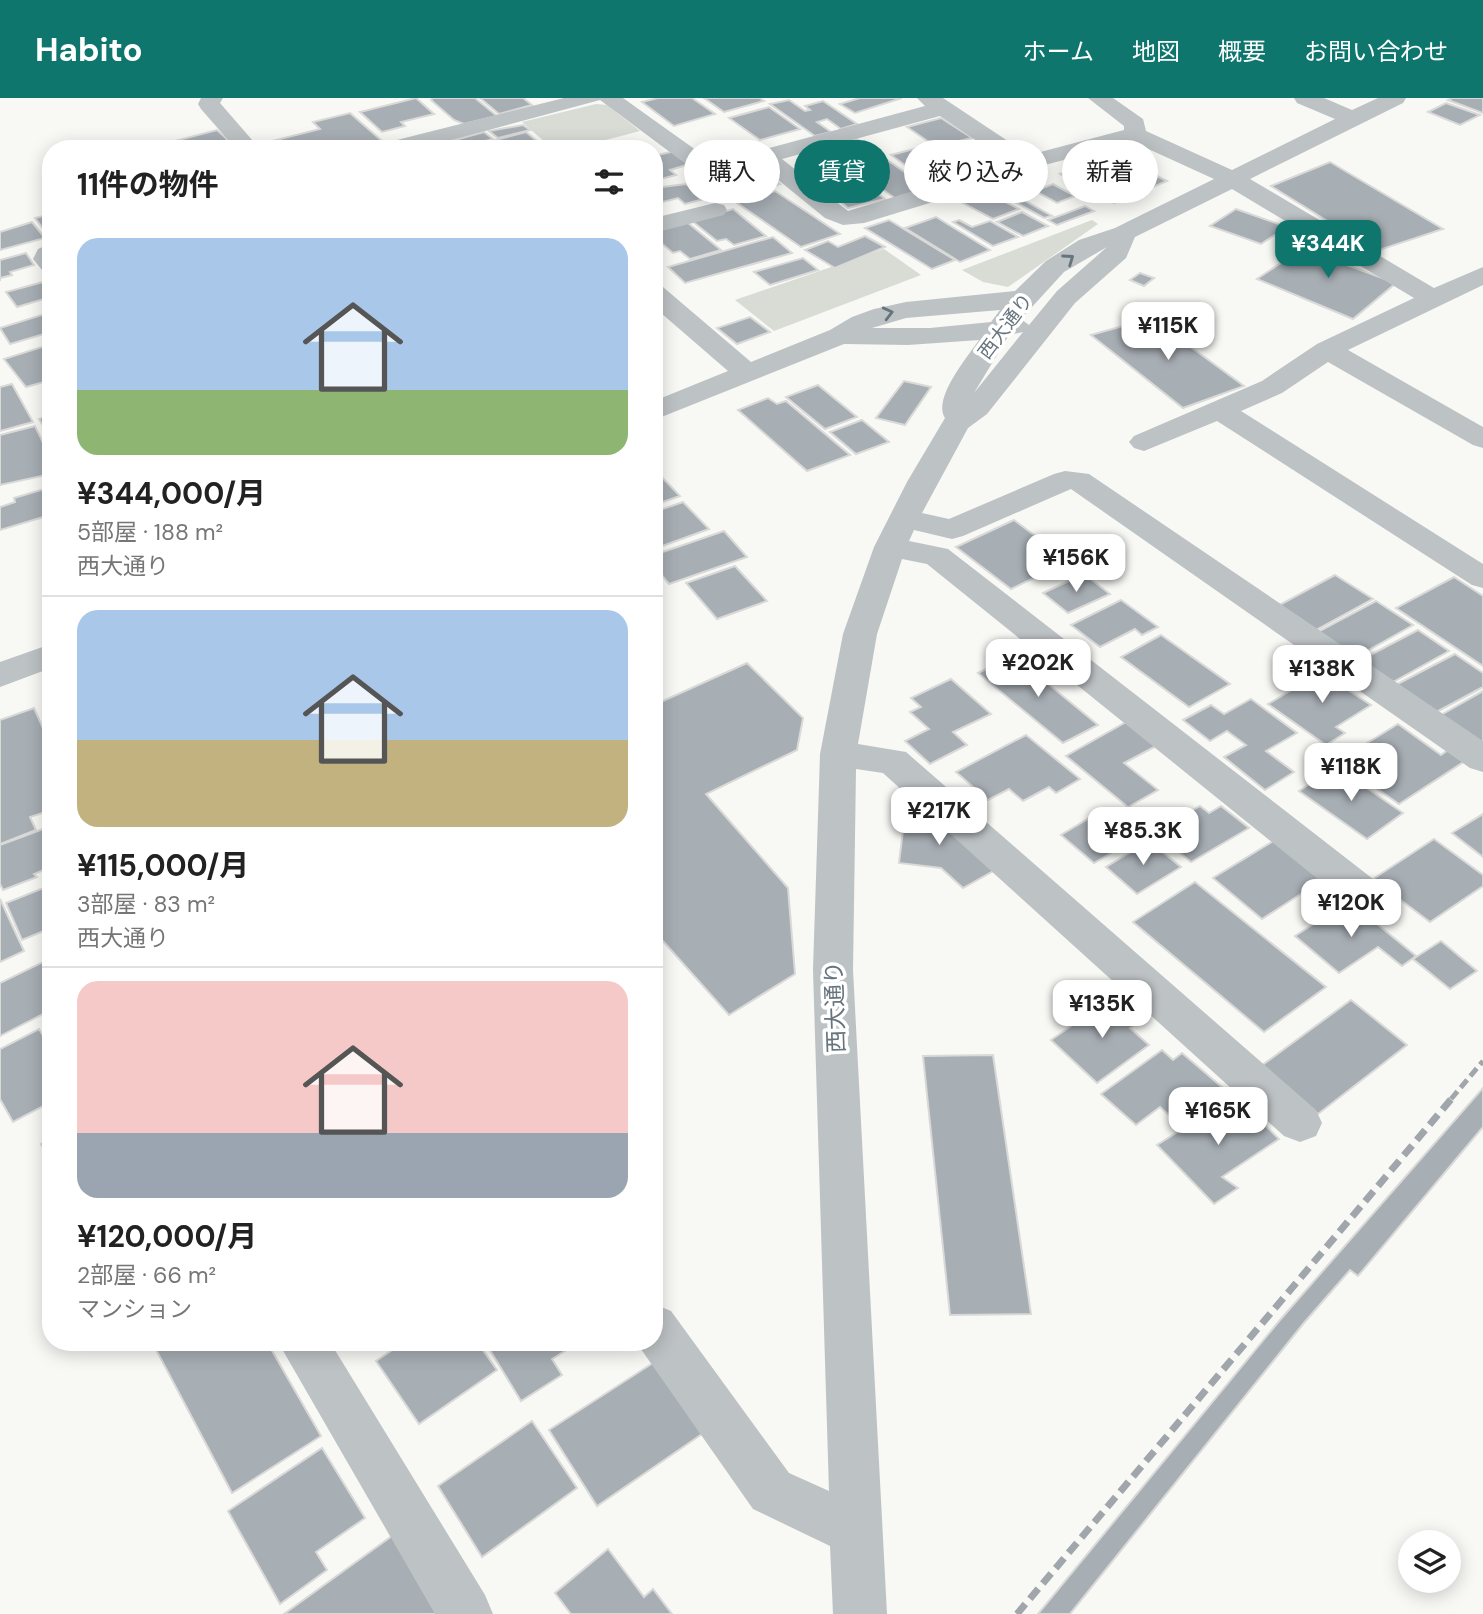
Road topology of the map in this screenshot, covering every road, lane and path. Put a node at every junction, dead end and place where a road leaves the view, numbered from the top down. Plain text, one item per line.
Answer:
1 (212, 98) edge
2 (590, 98) edge
3 (610, 98) edge
4 (1099, 98) edge
5 (1305, 98) edge
6 (1395, 98) edge
7 (935, 103) edge
8 (1353, 119) junction
9 (1135, 134) junction
10 (241, 140) edge
11 (425, 140) edge
12 (990, 140) edge
13 (780, 152) edge
14 (684, 153) edge
15 (1048, 157) edge
16 (780, 169) edge
17 (1231, 178) junction
18 (905, 203) edge
19 (715, 210) dead end
20 (663, 224) edge
21 (1124, 233) junction
22 (1483, 275) edge
23 (1022, 298) junction
24 (1432, 298) junction
25 (663, 301) edge
26 (942, 307) junction
27 (1049, 317) junction
28 (999, 330) junction
29 (840, 336) junction
30 (899, 338) junction
31 (1327, 350) junction
32 (795, 354) junction
33 (1020, 366) junction
34 (821, 370) dead end
35 (747, 373) junction
36 (960, 404) junction
37 (1220, 410) junction
38 (663, 416) edge
39 (1483, 439) edge
40 (1144, 442) dead end
41 (897, 532) junction
42 (1483, 578) edge
43 (42, 661) edge
44 (0, 675) edge
45 (838, 754) junction
46 (1483, 759) edge
47 (1359, 890) dead end
48 (1300, 1123) dead end
49 (663, 1342) edge
50 (307, 1351) edge
51 (857, 1531) junction
52 (466, 1614) edge
53 (860, 1614) edge

1 - 10 street
2 - 11 street
3 - 14 street
4 - 9 street
5 - 8 street
6 - 8 street, 西大通り
7 - 12 street
7 - 13 street
8 - 17 street, 西大通り
9 - 15 street
9 - 17 street
16 - 18 street
17 - 21 street, 西大通り
17 - 24 street
19 - 20 street
23 -> 21 street, 西大通り
21 - 27 street, 西大通り
22 - 24 street
23 - 26 street
23 - 28 street, 西大通り
24 - 31 street
25 - 35 street
26 - 28 street
29 -> 26 street
27 - 28 street
27 - 33 street, 西大通り
28 - 30 street
28 - 33 street
28 - 36 street, 西大通り
29 - 30 street
29 - 32 street
30 - 36 street
31 - 37 street
31 - 39 street
32 - 34 street
32 - 35 street
33 - 36 street, 西大通り
35 - 38 street
36 - 41 street, 西大通り
37 - 40 street
37 - 42 street
41 - 45 street, 西大通り
41 - 46 street
41 - 47 street
43 - 44 street
45 - 48 street
45 - 51 street, 西大通り
49 - 51 street
50 - 52 street
51 - 53 street, 西大通り

